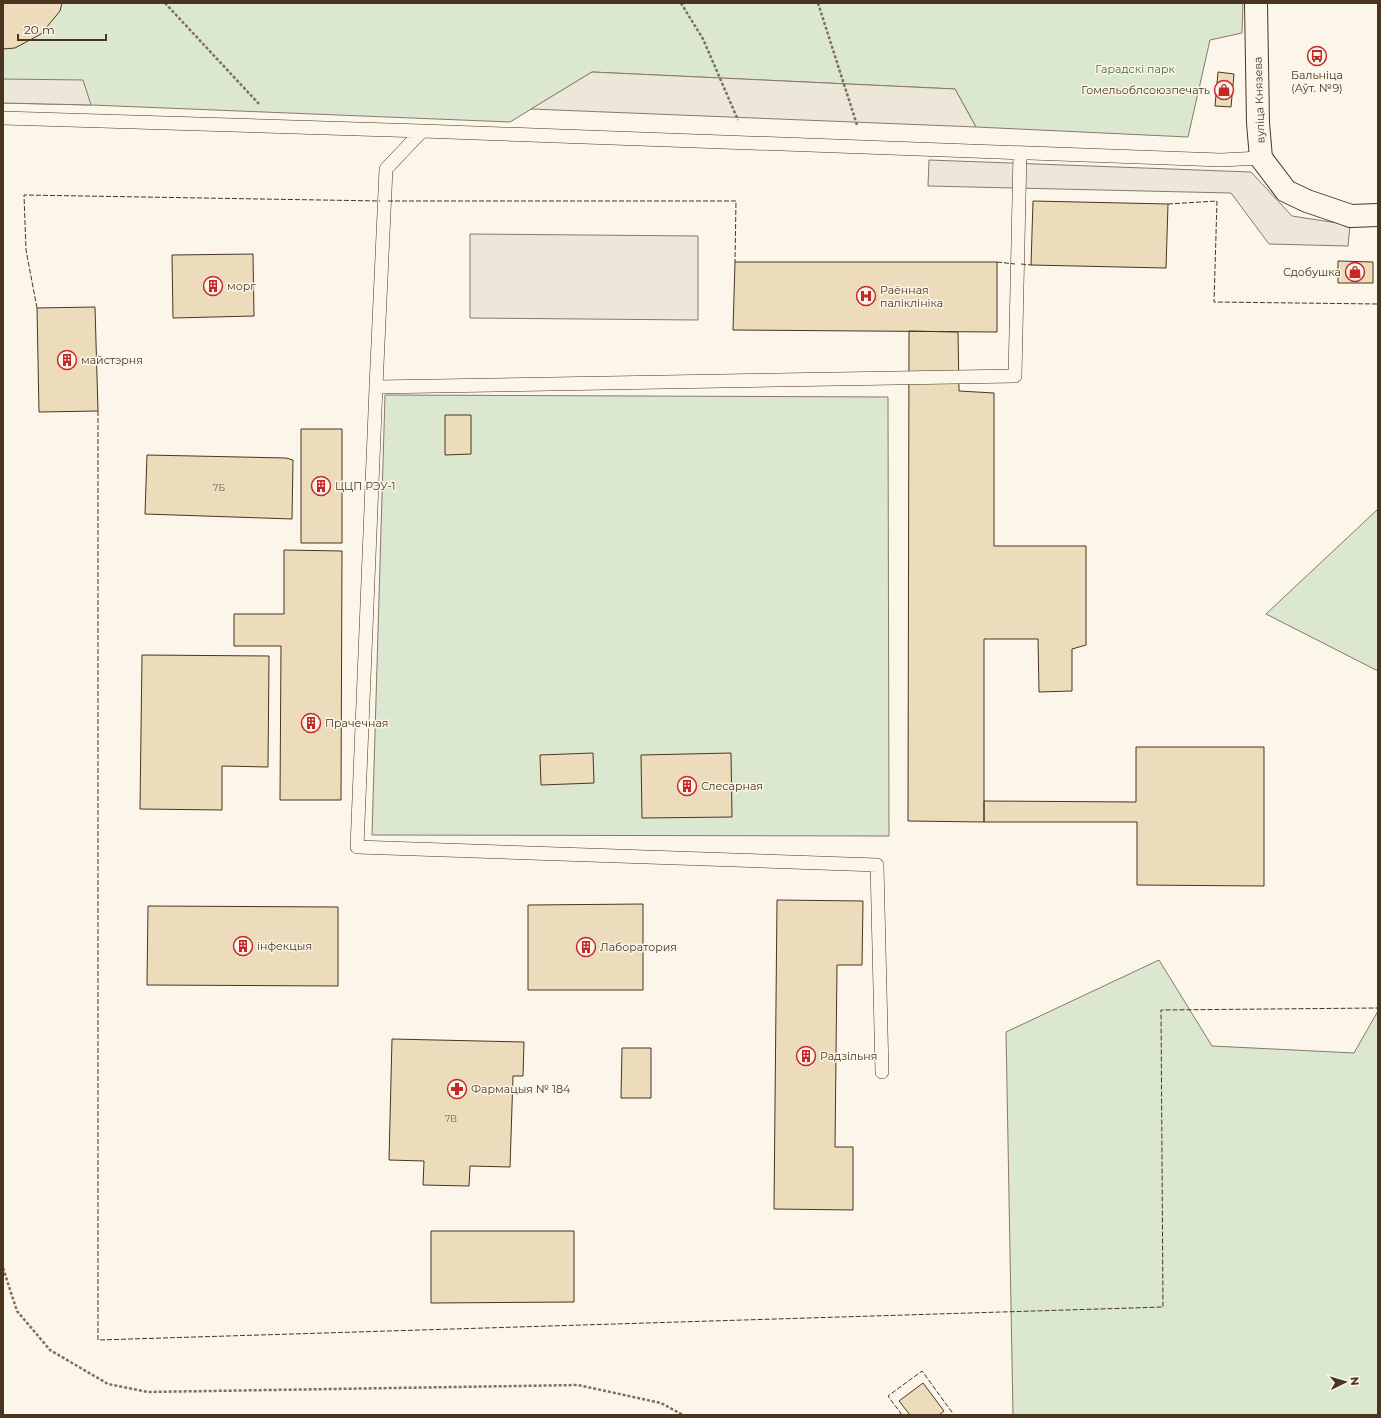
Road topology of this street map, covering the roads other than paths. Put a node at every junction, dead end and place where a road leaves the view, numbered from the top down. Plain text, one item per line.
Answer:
1 (1256, 3) edge
2 (3, 118) edge
3 (422, 131) junction
4 (1020, 153) junction
5 (1262, 158) junction
6 (1378, 216) edge
7 (376, 386) junction
8 (882, 1072) dead end

1 - 5 street, вуліца Князева
2 - 3 lane
3 - 4 lane
3 - 7 lane
4 - 5 lane
4 - 7 lane
5 - 6 street, вуліца Князева
7 - 8 lane

